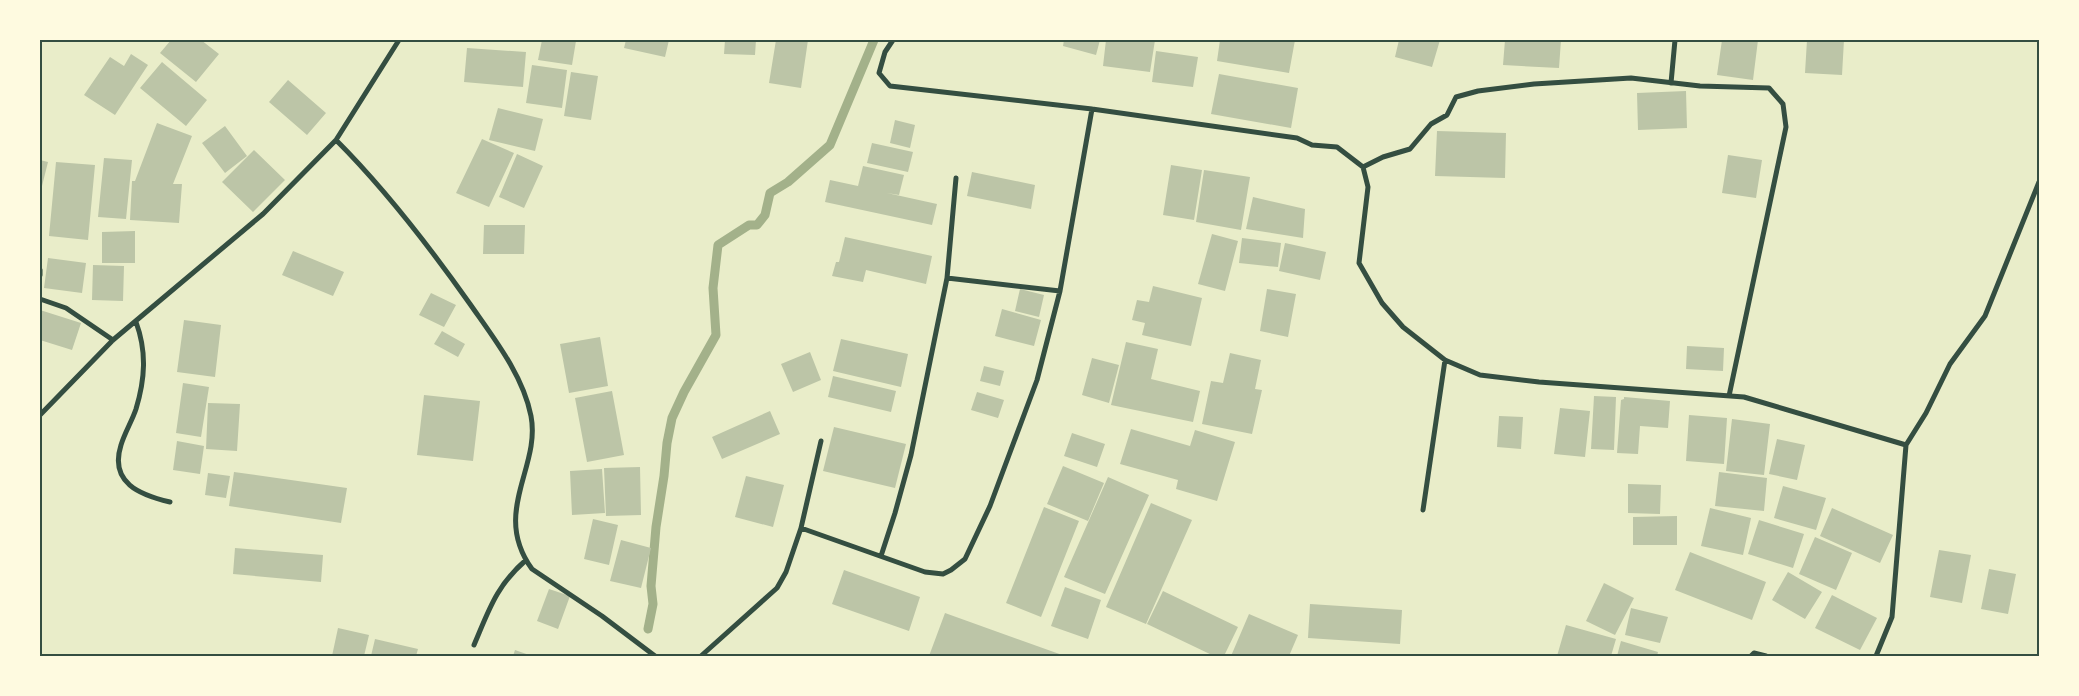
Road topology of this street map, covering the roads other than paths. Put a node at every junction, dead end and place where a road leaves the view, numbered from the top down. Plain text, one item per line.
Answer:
1 (399, 40) edge
2 (893, 40) edge
3 (1675, 40) edge
4 (1671, 83) junction
5 (1092, 109) junction
6 (336, 140) junction
7 (1363, 167) junction
8 (956, 178) dead end
9 (2039, 182) edge
10 (40, 270) edge
11 (40, 275) edge
12 (947, 278) junction
13 (1060, 290) junction
14 (40, 299) edge
15 (136, 322) junction
16 (113, 340) junction
17 (1445, 360) junction
18 (1730, 396) junction
19 (40, 415) edge
20 (821, 442) dead end
21 (1906, 445) junction
22 (170, 502) dead end
23 (1423, 510) dead end
24 (801, 528) junction
25 (881, 556) junction
26 (526, 560) junction
27 (474, 645) dead end
28 (655, 656) edge
29 (701, 656) edge
30 (1751, 656) edge
31 (1766, 656) edge
32 (1876, 656) edge

1 - 6 street
2 - 5 street
3 - 4 street
4 - 7 street
4 - 18 street
5 - 7 street
5 - 13 street
6 - 15 street
6 - 26 street
7 - 17 street
8 - 12 street
9 - 21 street
10 - 11 street
12 - 13 street
12 - 25 street
13 - 25 street
14 - 16 street
15 - 16 street
15 - 22 street
16 - 19 street
17 - 18 street
17 - 23 street
18 - 21 street
20 - 24 street
21 - 32 street
24 - 25 street
24 - 29 street
26 - 27 street
26 - 28 street
30 - 31 street

